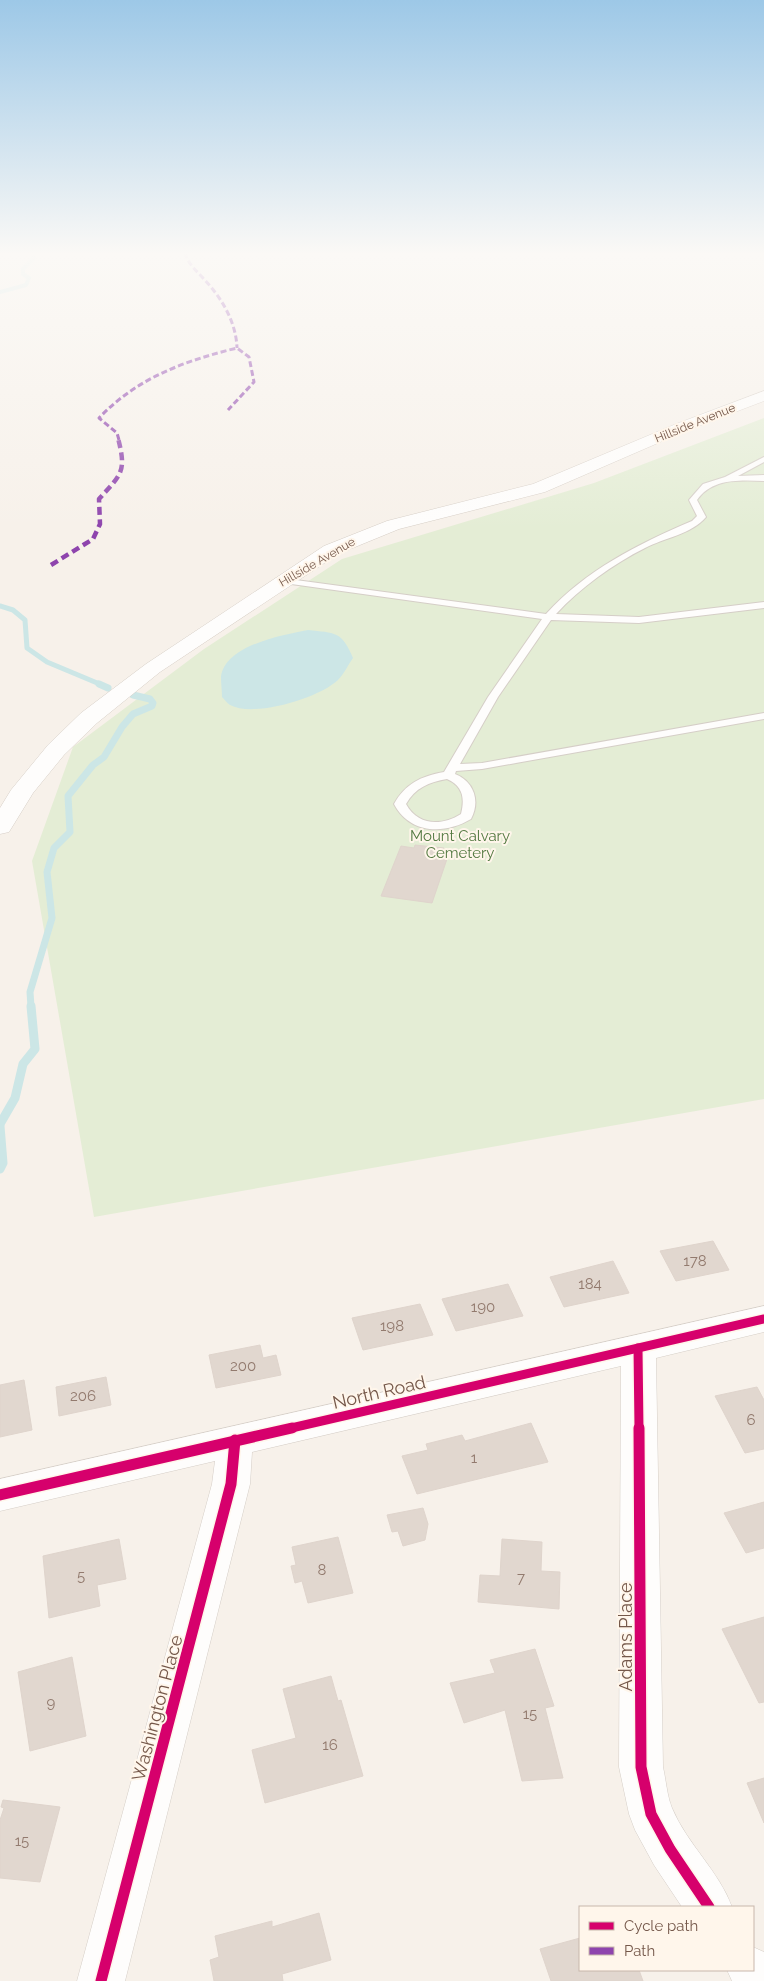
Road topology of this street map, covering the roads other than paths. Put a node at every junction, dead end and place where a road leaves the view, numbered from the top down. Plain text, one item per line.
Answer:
1 (764, 396) edge
2 (764, 459) edge
3 (764, 478) edge
4 (726, 479) junction
5 (284, 580) junction
6 (764, 605) edge
7 (548, 617) junction
8 (764, 716) edge
9 (450, 772) junction
10 (0, 827) edge
11 (764, 1319) edge
12 (638, 1348) junction
13 (235, 1440) junction
14 (0, 1495) edge
15 (708, 1906) edge
16 (101, 1981) edge

1 - 5 main road, Hillside Avenue
2 - 4 lane
3 - 4 lane
4 - 7 lane
5 - 7 lane
5 - 10 main road, Hillside Avenue
6 - 7 lane
7 - 9 lane
8 - 9 lane
9 - 9 lane
11 - 12 main road, North Road
12 - 13 main road, North Road
12 - 15 main road, Adams Place
13 - 14 main road, North Road
13 - 16 main road, Washington Place

